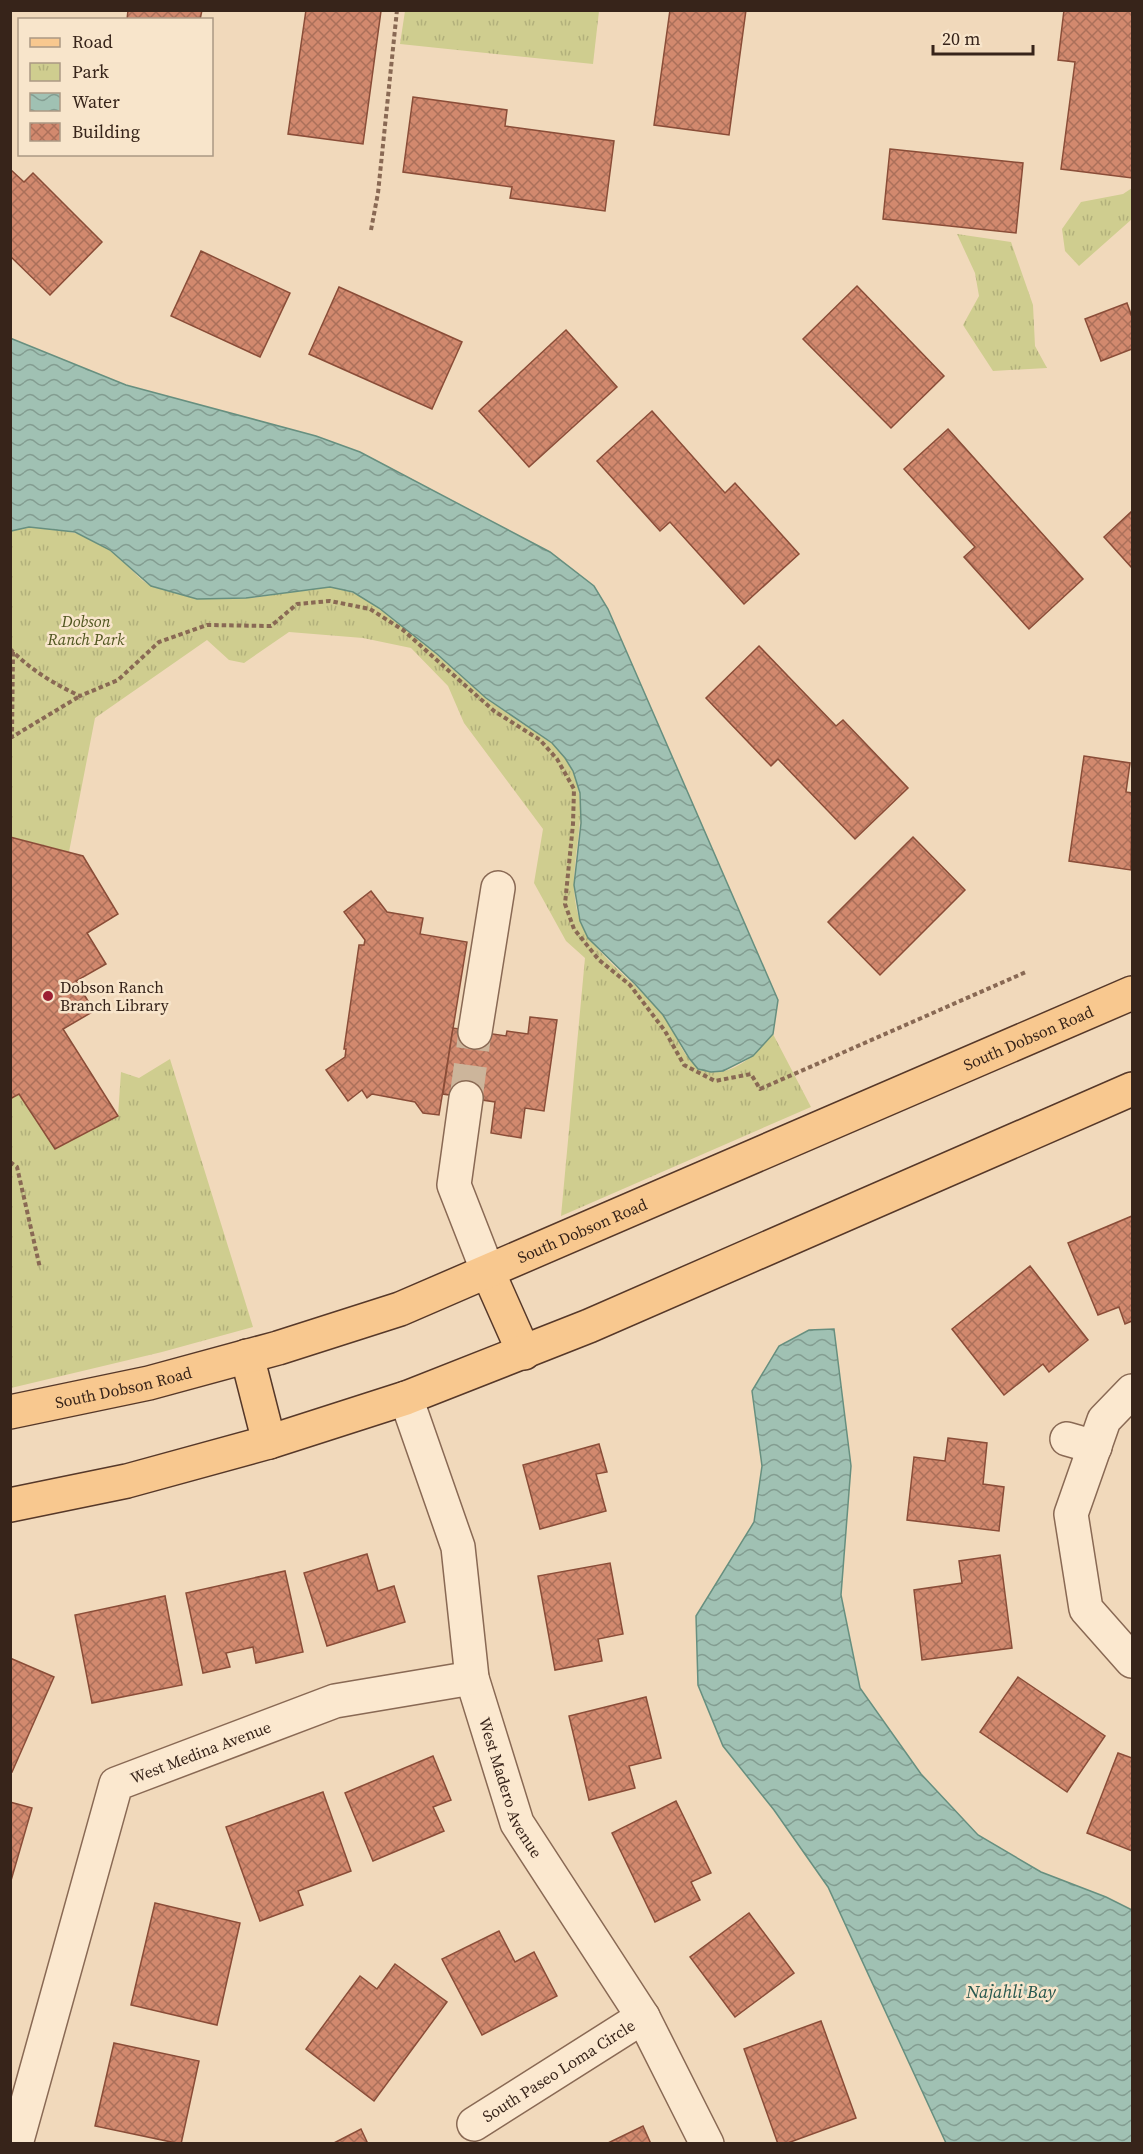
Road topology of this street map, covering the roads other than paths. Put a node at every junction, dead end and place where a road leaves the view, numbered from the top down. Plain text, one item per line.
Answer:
1 (498, 888) dead end
2 (1132, 993) edge
3 (476, 1032) tunnel mouth
4 (1132, 1089) edge
5 (466, 1098) tunnel mouth
6 (488, 1272) junction
7 (524, 1353) junction
8 (247, 1356) junction
9 (1132, 1391) edge
10 (406, 1398) junction
11 (10, 1412) edge
12 (268, 1442) junction
13 (10, 1504) edge
14 (1132, 1661) edge
15 (472, 1678) junction
16 (643, 2017) junction
17 (474, 2124) dead end
18 (16, 2144) edge
19 (707, 2144) edge

1 - 3 street
2 - 6 main road, South Dobson Road
4 - 7 main road
5 - 6 street
6 - 7 main road
6 - 8 main road, South Dobson Road
7 - 10 main road
8 - 11 main road, South Dobson Road
8 - 12 main road
9 - 14 street
10 - 12 main road
10 - 15 street, West Madero Avenue
12 - 13 main road
15 - 16 street, West Madero Avenue
15 - 18 street, West Medina Avenue
16 - 17 street, South Paseo Loma Circle
16 - 19 street, West Madero Avenue

